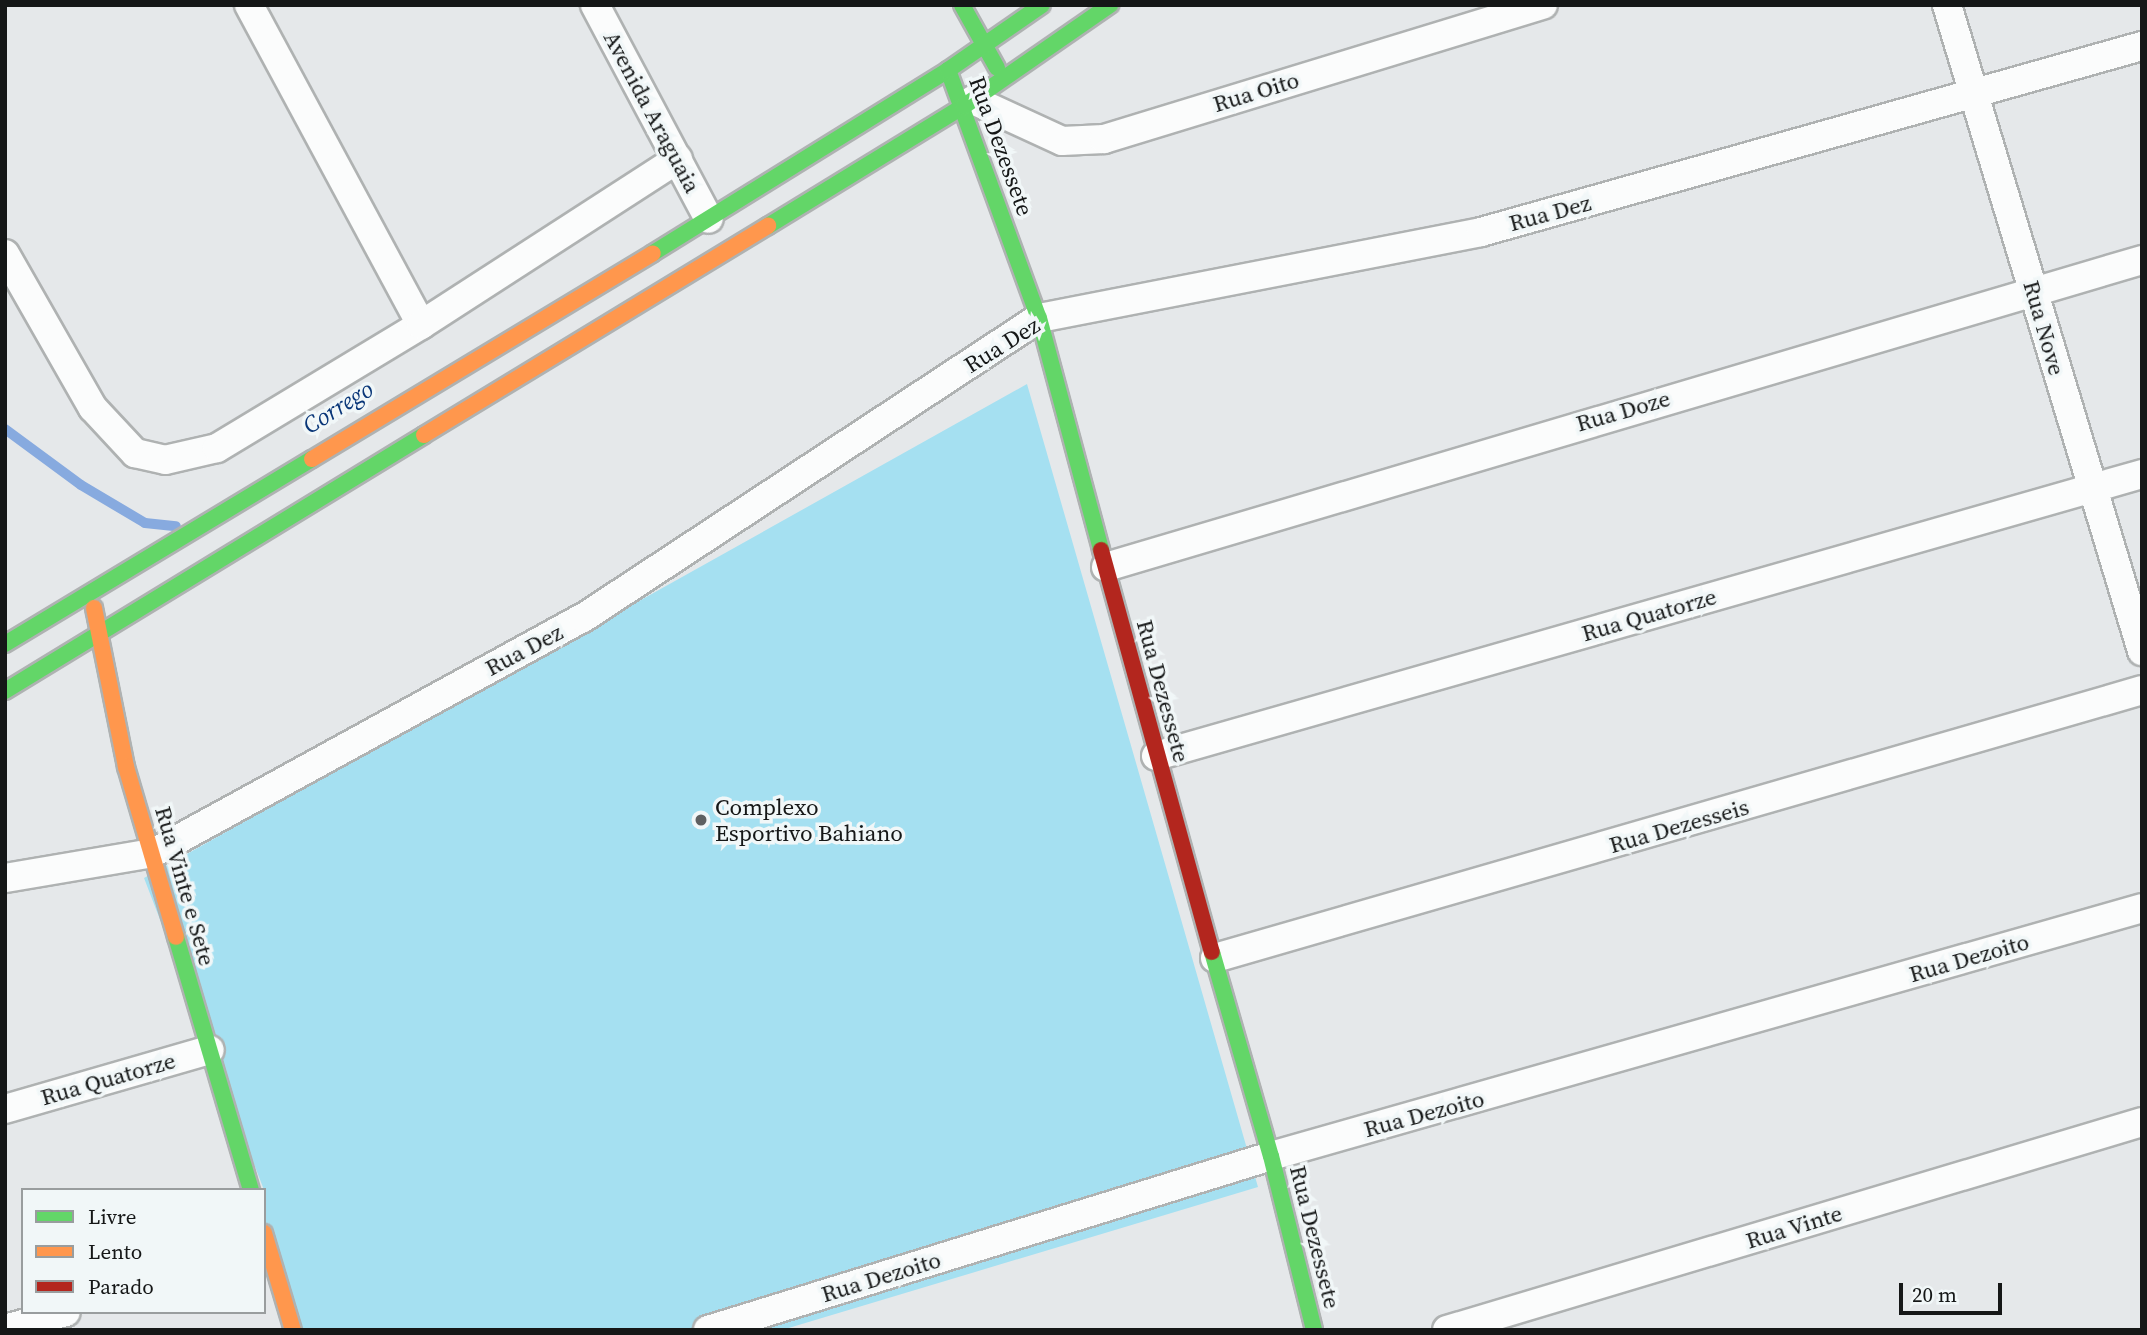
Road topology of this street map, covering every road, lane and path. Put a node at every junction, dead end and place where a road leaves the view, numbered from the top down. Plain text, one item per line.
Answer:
1 (249, 5) edge
2 (595, 5) edge
3 (962, 5) edge
4 (1110, 5) edge
5 (1543, 5) edge
6 (1947, 5) edge
7 (1035, 22) edge
8 (984, 46) junction
9 (2142, 46) edge
10 (948, 70) junction
11 (1002, 77) junction
12 (1973, 96) junction
13 (969, 103) junction
14 (678, 159) junction
15 (709, 219) junction
16 (5, 254) edge
17 (2142, 260) edge
18 (2034, 291) junction
19 (1039, 318) junction
20 (421, 325) junction
21 (2142, 474) edge
22 (2091, 489) junction
23 (1106, 567) junction
24 (91, 590) junction
25 (98, 632) junction
26 (5, 644) edge
27 (2142, 651) edge
28 (2142, 690) edge
29 (5, 691) edge
30 (1156, 756) junction
31 (152, 853) junction
32 (5, 878) edge
33 (2142, 908) edge
34 (1215, 958) junction
35 (211, 1049) junction
36 (5, 1109) edge
37 (2142, 1122) edge
38 (1271, 1156) junction
39 (250, 1188) edge
40 (267, 1250) edge
41 (59, 1314) edge
42 (5, 1329) edge
43 (293, 1330) edge
44 (708, 1330) edge
45 (1314, 1330) edge
46 (1447, 1330) edge

1 - 20 street
2 - 14 street, Avenida Araguaia
3 - 8 main road
4 - 7 main road
5 - 13 street, Rua Oito
6 - 12 street, Rua Nove
7 - 8 main road
7 - 11 main road
8 - 10 main road
8 - 11 main road
9 - 12 street, Rua Dez
10 - 13 main road, Rua Dezessete
10 - 15 main road
11 - 13 main road
12 - 18 street, Rua Nove
12 - 19 street, Rua Dez
13 - 19 main road, Rua Dezessete
13 - 25 main road
14 - 15 street, Avenida Araguaia
14 - 20 street
15 - 24 main road
16 - 20 street
17 - 18 street, Rua Doze
18 - 22 street, Rua Nove
18 - 23 street, Rua Doze
19 - 23 main road, Rua Dezessete
19 - 31 street, Rua Dez
21 - 22 street, Rua Quatorze
22 - 27 street, Rua Nove
22 - 30 street, Rua Quatorze
23 - 30 main road, Rua Dezessete
24 - 25 main road, Rua Vinte e Sete
24 - 26 main road
25 - 29 main road
25 - 31 main road, Rua Vinte e Sete
28 - 34 street, Rua Dezesseis
30 - 34 main road, Rua Dezessete
31 - 32 street, Rua Dez
31 - 35 main road, Rua Vinte e Sete
33 - 38 street, Rua Dezoito
34 - 38 main road, Rua Dezessete
35 - 36 street, Rua Quatorze
35 - 39 main road, Rua Vinte e Sete
37 - 46 street, Rua Vinte
38 - 44 street, Rua Dezoito
38 - 45 main road, Rua Dezessete
40 - 43 main road
41 - 42 street

